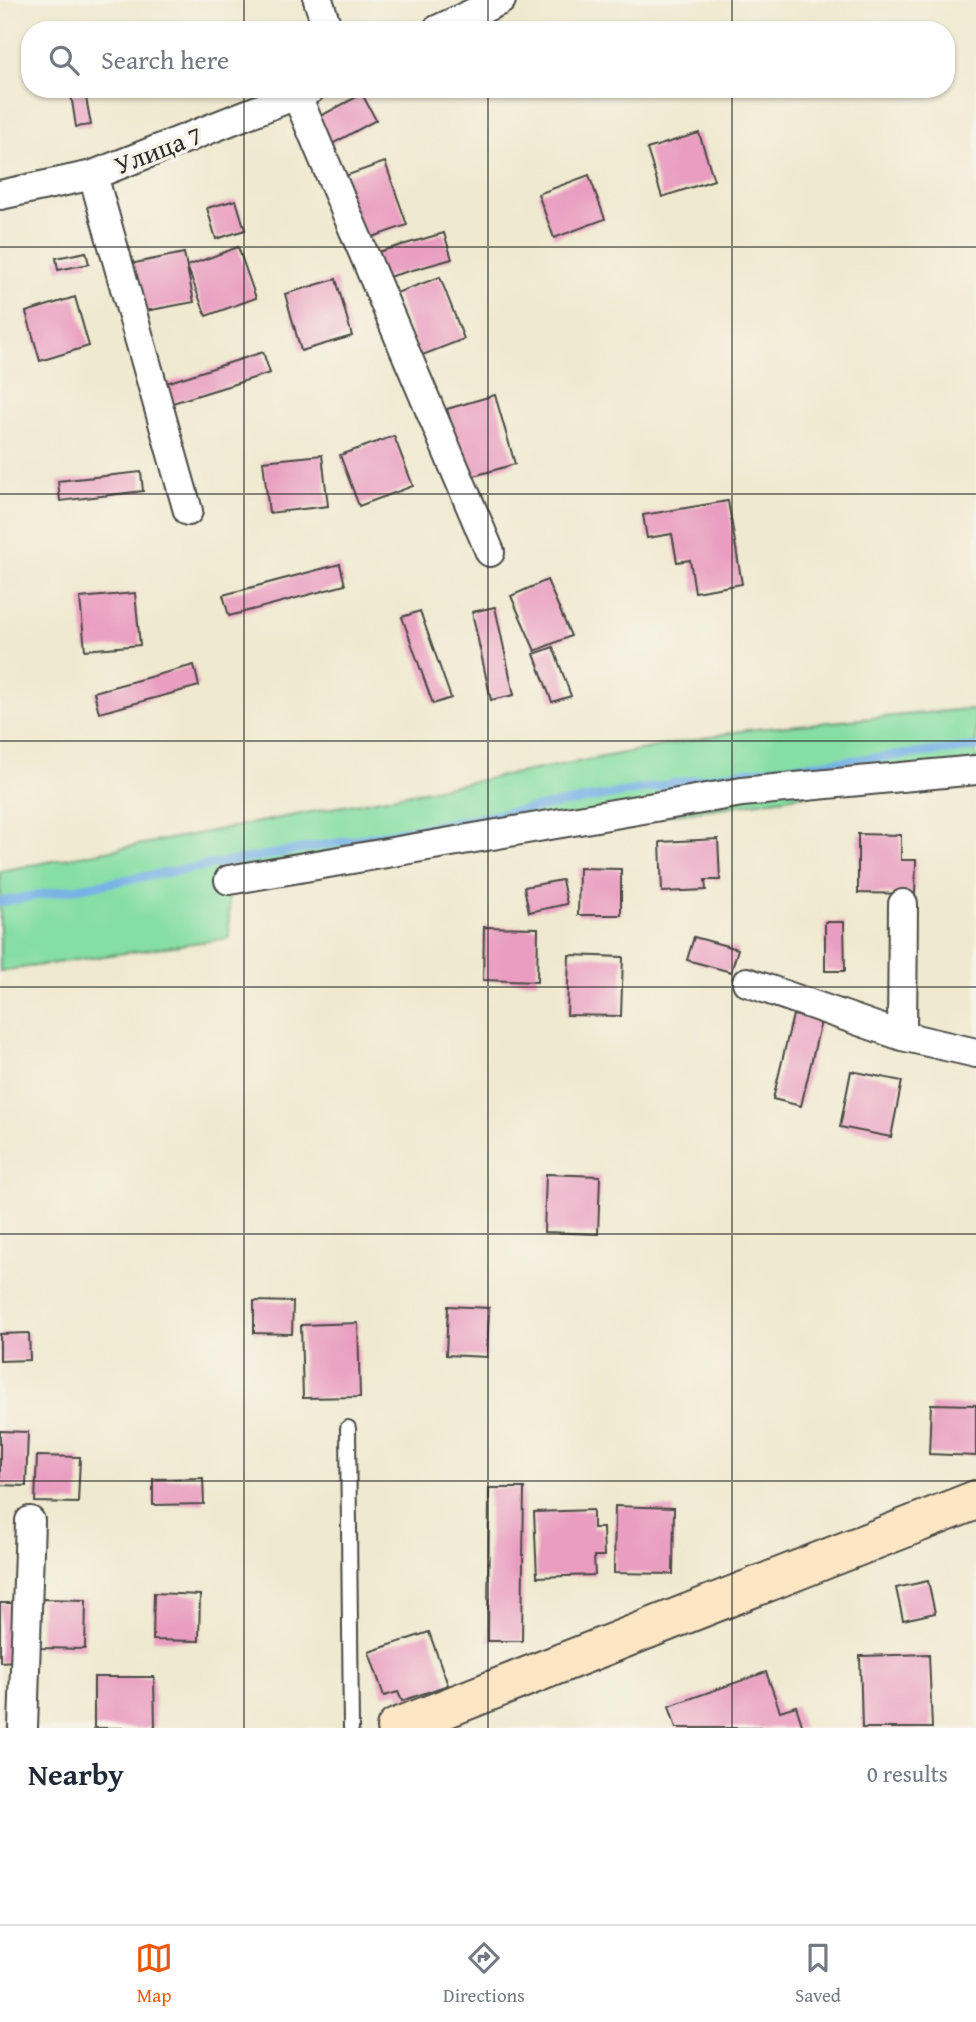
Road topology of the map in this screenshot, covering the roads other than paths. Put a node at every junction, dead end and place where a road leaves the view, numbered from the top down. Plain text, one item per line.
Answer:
1 (318, 0) edge
2 (501, 0) edge
3 (325, 21) edge
4 (456, 21) edge
5 (291, 98) edge
6 (306, 98) edge
7 (93, 175) junction
8 (0, 195) edge
9 (188, 511) dead end
10 (490, 552) dead end
11 (976, 770) edge
12 (229, 880) dead end
13 (903, 904) dead end
14 (747, 982) dead end
15 (902, 1035) junction
16 (976, 1052) edge
17 (348, 1428) dead end
18 (976, 1500) edge
19 (30, 1521) dead end
20 (23, 1728) edge
21 (351, 1728) edge
22 (396, 1728) edge

1 - 3 street
2 - 4 street
5 - 7 street, Улица 7
6 - 10 street
7 - 8 street, Улица 7
7 - 9 street
11 - 12 street
13 - 15 street
14 - 15 street
15 - 16 street
17 - 21 lane
18 - 22 main road
19 - 20 street

